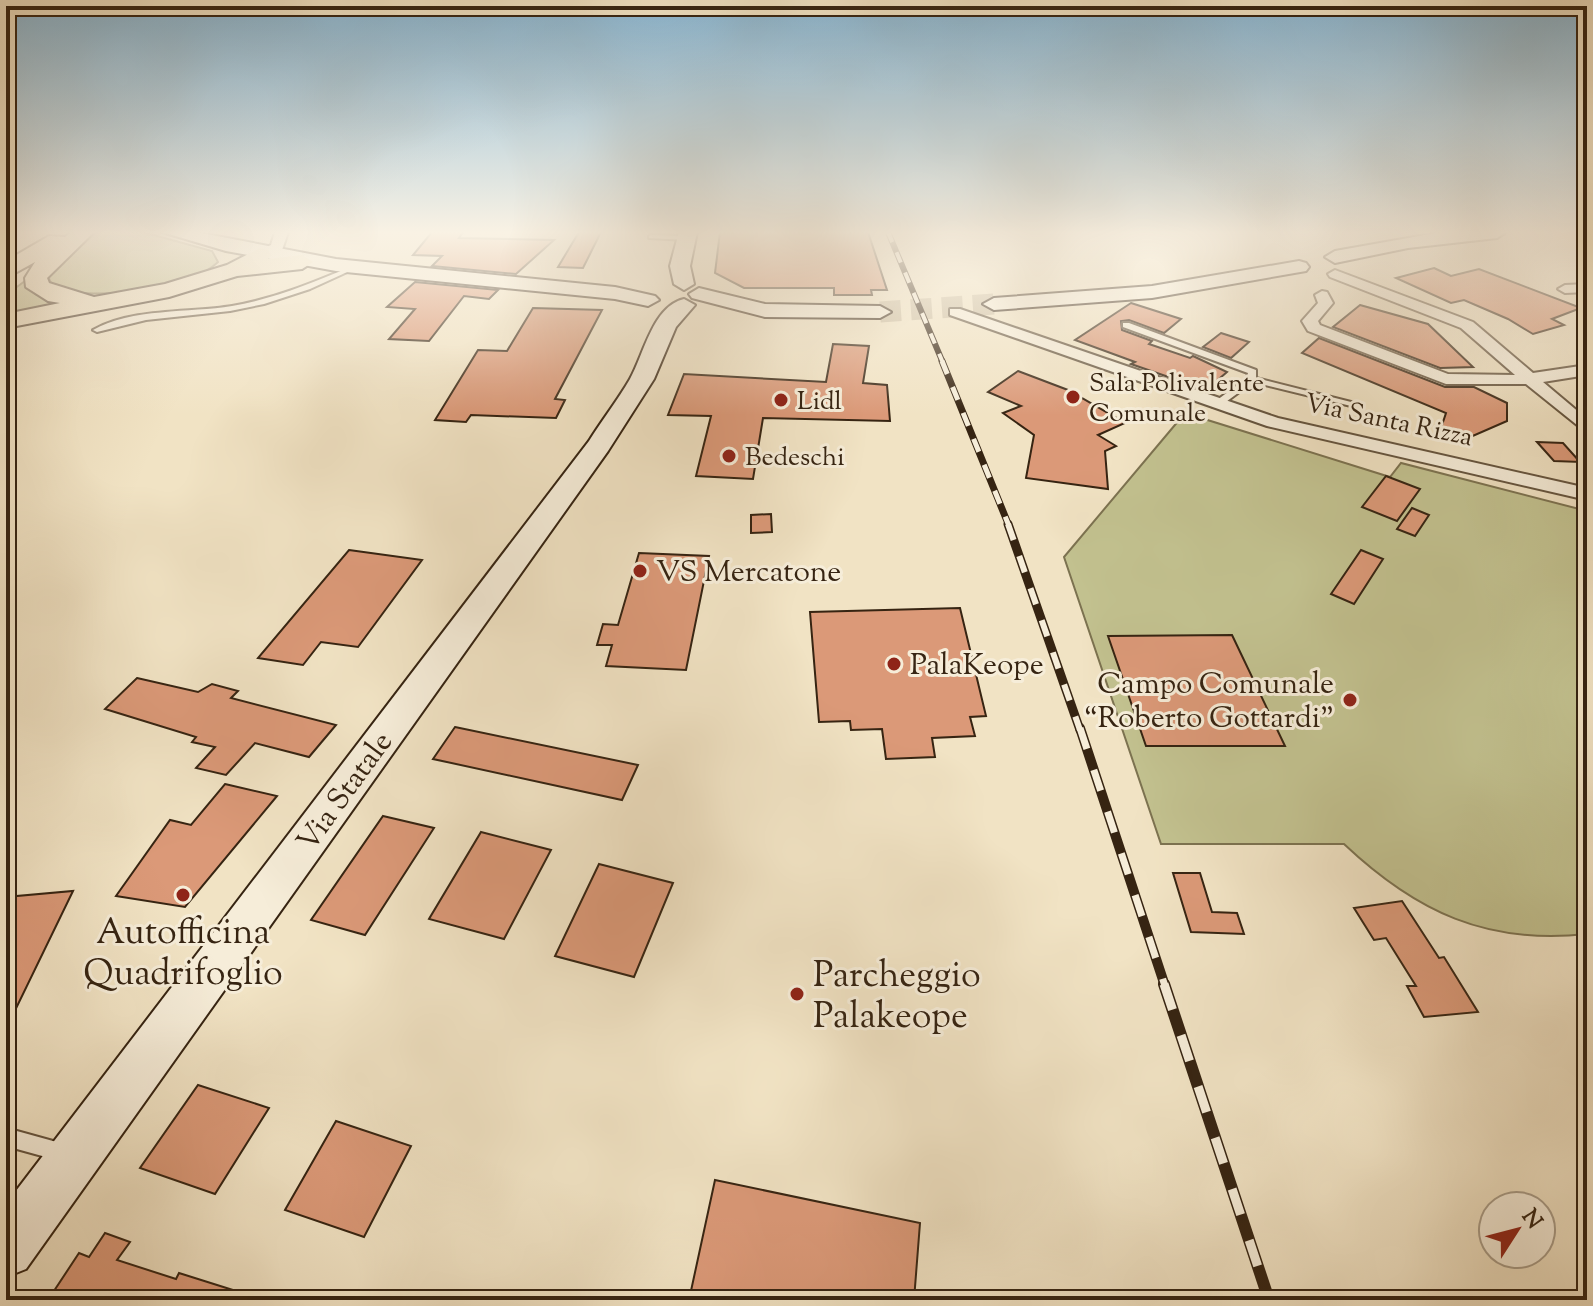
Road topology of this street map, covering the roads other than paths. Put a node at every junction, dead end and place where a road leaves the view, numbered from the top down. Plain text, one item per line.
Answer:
1 (48, 293) edge
2 (155, 293) edge
3 (292, 293) edge
4 (614, 293) edge
5 (676, 293) edge
6 (1140, 293) edge
7 (1395, 293) edge
8 (1322, 295) dead end
9 (111, 300) junction
10 (675, 300) junction
11 (994, 304) tunnel mouth
12 (880, 312) tunnel mouth
13 (955, 312) dead end
14 (6, 321) edge
15 (1126, 325) dead end
16 (97, 330) dead end
17 (1587, 370) edge
18 (1530, 377) junction
19 (1251, 379) junction
20 (1351, 403) dead end
21 (1216, 405) junction
22 (1587, 428) edge
23 (1587, 494) edge
24 (6, 1137) edge
25 (75, 1156) junction
26 (6, 1249) edge

1 - 9 main road
2 - 9 main road
3 - 16 lane
4 - 10 street
5 - 10 street, Via Statale
6 - 11 street
7 - 18 street
8 - 18 street
9 - 14 main road
10 - 12 street
10 - 25 street, Via Statale
13 - 21 street, Via Santa Rizza
15 - 19 lane
17 - 18 street
18 - 22 street
19 - 20 lane
19 - 21 lane
21 - 23 street, Via Santa Rizza
24 - 25 lane
25 - 26 street, Via Statale

